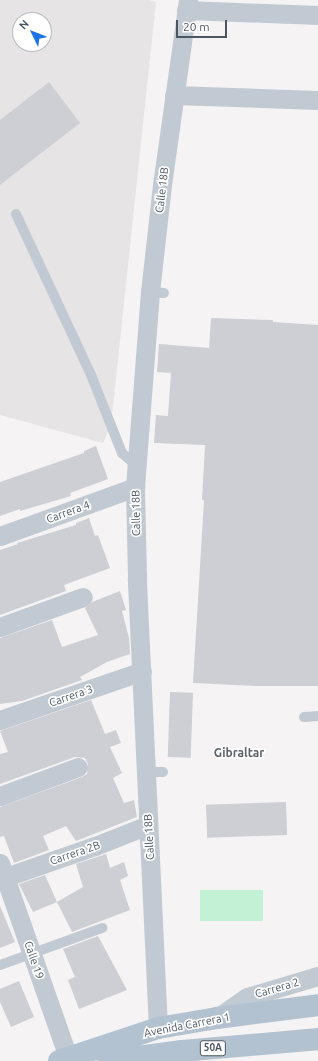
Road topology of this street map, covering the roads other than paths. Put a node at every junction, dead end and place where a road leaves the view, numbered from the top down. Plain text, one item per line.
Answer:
1 (187, 5) edge
2 (318, 15) edge
3 (174, 95) junction
4 (318, 100) edge
5 (16, 214) dead end
6 (137, 466) junction
7 (135, 487) junction
8 (0, 536) edge
9 (83, 597) dead end
10 (0, 627) edge
11 (142, 671) junction
12 (318, 716) edge
13 (304, 717) dead end
14 (0, 720) edge
15 (78, 767) dead end
16 (0, 796) edge
17 (148, 825) junction
18 (2, 873) edge
19 (102, 928) dead end
20 (32, 954) junction
21 (0, 965) edge
22 (318, 976) edge
23 (318, 1005) edge
24 (318, 1017) edge
25 (217, 1018) junction
26 (158, 1028) junction
27 (318, 1034) edge
28 (318, 1039) edge
29 (182, 1051) junction
30 (63, 1059) edge
31 (108, 1061) edge

1 - 2 street
1 - 3 street, Calle 18B
3 - 4 street
3 - 6 street, Calle 18B
5 - 6 lane
6 - 7 street, Calle 18B
7 - 8 street, Carrera 4
7 - 11 street, Calle 18B
9 - 10 street
11 - 14 street, Carrera 3
11 - 17 street, Calle 18B
12 - 13 lane
15 - 16 street
17 - 18 street, Carrera 2B
17 - 26 street, Calle 18B
18 - 20 street, Calle 19
19 - 20 lane
20 - 21 lane
20 - 30 street, Calle 19
22 - 25 street, Carrera 2
23 - 25 main road, Avenida Carrera 1
24 - 27 main road
25 - 26 main road, Avenida Carrera 1
25 - 29 main road
26 - 30 main road, Avenida Carrera 1
28 - 29 main road, Avenida Carrera 1 / 50A
29 - 31 main road, Avenida Carrera 1 / 50A

